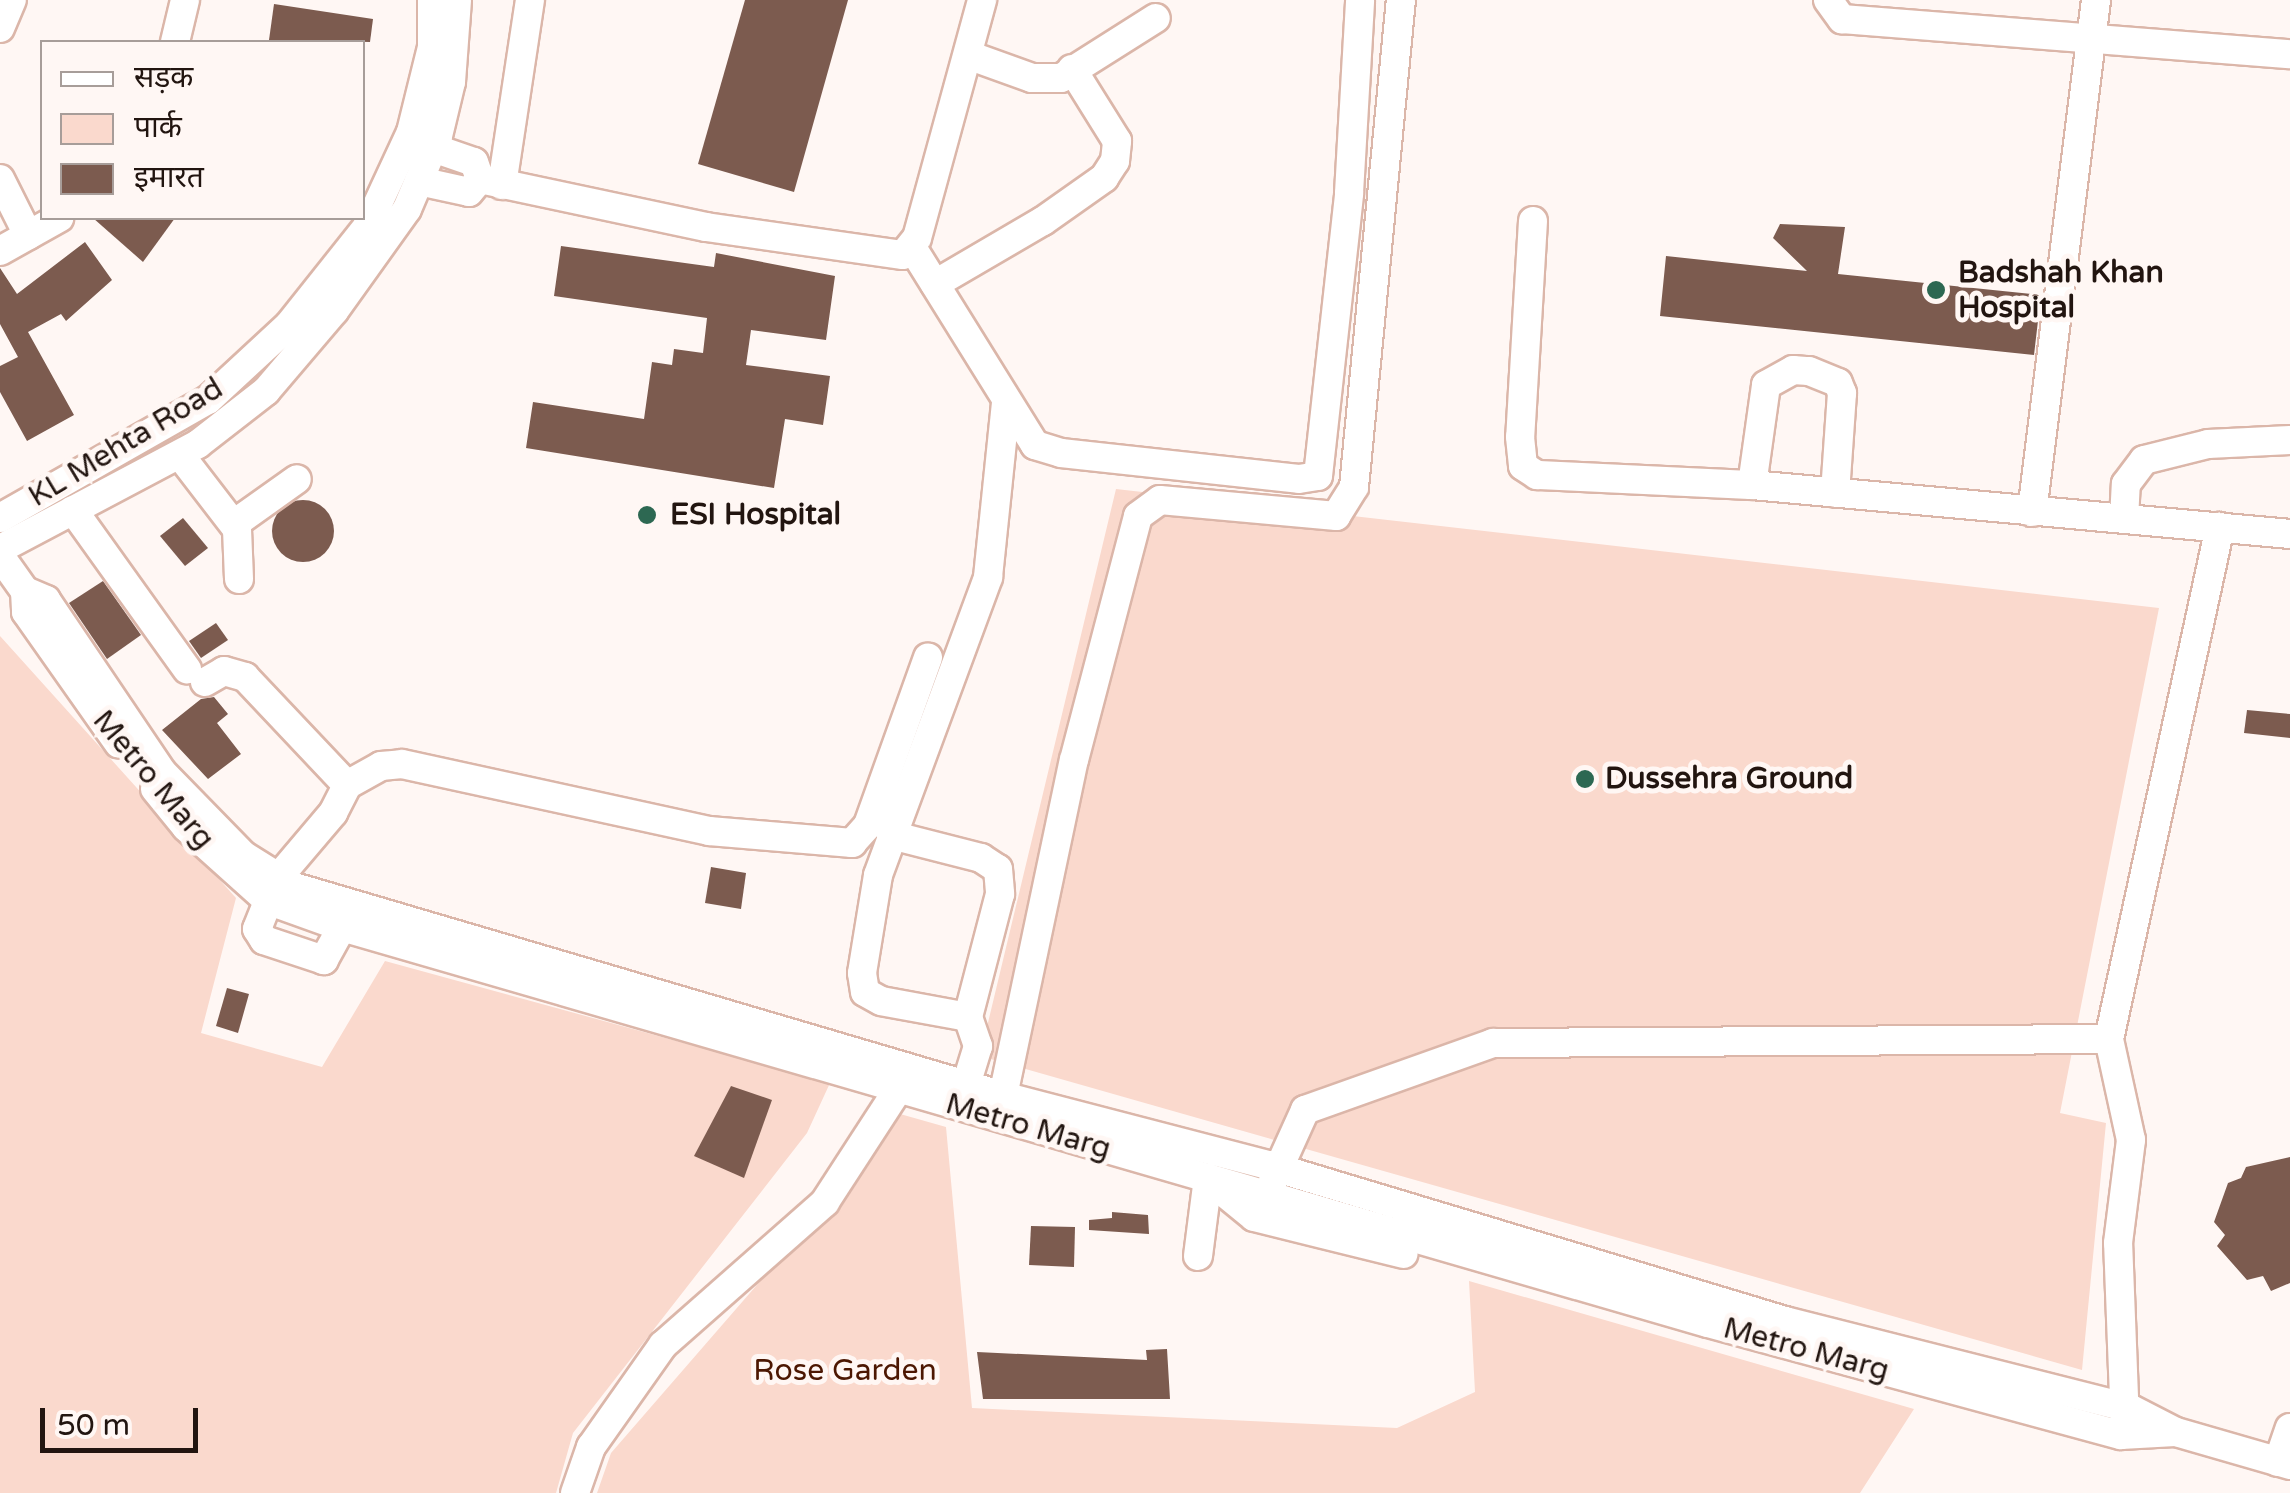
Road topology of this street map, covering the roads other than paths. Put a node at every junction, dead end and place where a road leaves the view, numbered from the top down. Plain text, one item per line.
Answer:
1 (12, 0) edge
2 (185, 0) edge
3 (432, 0) edge
4 (457, 0) edge
5 (530, 0) edge
6 (982, 0) edge
7 (1360, 0) edge
8 (1401, 0) edge
9 (1828, 0) edge
10 (2096, 0) edge
11 (1156, 18) dead end
12 (0, 28) edge
13 (2092, 38) junction
14 (176, 40) edge
15 (2290, 54) edge
16 (968, 55) junction
17 (1072, 70) junction
18 (433, 148) junction
19 (0, 180) edge
20 (419, 181) junction
21 (491, 182) junction
22 (55, 220) edge
23 (1533, 221) dead end
24 (28, 235) junction
25 (913, 249) junction
26 (0, 252) edge
27 (935, 284) junction
28 (1006, 403) junction
29 (2290, 440) edge
30 (180, 455) junction
31 (297, 479) dead end
32 (1752, 486) junction
33 (1834, 493) junction
34 (73, 510) junction
35 (2032, 512) junction
36 (0, 518) edge
37 (2124, 519) junction
38 (234, 524) junction
39 (2220, 527) junction
40 (2290, 534) edge
41 (0, 552) edge
42 (239, 579) dead end
43 (928, 657) dead end
44 (347, 786) junction
45 (892, 835) junction
46 (272, 889) junction
47 (342, 928) junction
48 (968, 1017) junction
49 (2109, 1038) junction
50 (906, 1080) junction
51 (966, 1085) junction
52 (1003, 1096) junction
53 (1277, 1168) junction
54 (1208, 1178) junction
55 (1269, 1196) junction
56 (1469, 1254) junction
57 (1198, 1256) dead end
58 (2129, 1408) junction
59 (2290, 1428) edge
60 (2176, 1432) junction
61 (2121, 1435) junction
62 (2284, 1464) edge
63 (575, 1493) edge

1 - 12 street
2 - 14 street
3 - 36 street, KL Mehta Road
4 - 18 street, KL Mehta Road
5 - 21 street
6 - 16 street
7 - 28 street
8 - 52 street
9 - 13 street
10 - 13 street
11 - 17 street
13 - 15 street
13 - 35 street
16 - 17 street
16 - 25 street
17 - 27 street
18 - 20 street, KL Mehta Road
18 - 21 street
19 - 24 street
20 - 21 street
20 - 30 street, KL Mehta Road
21 - 25 street
22 - 24 street
23 - 32 street
24 - 26 street
25 - 27 street
27 - 28 street
28 - 45 street
29 - 37 street
30 - 34 street, KL Mehta Road
30 - 38 street
31 - 38 street
32 - 33 street
32 - 33 street
33 - 35 street
34 - 41 street, KL Mehta Road
34 - 44 street
35 - 37 street
37 - 39 street
38 - 42 street
39 - 40 street
39 - 49 street
41 - 46 street, Metro Marg
43 - 44 street
44 - 46 street
45 - 48 street
45 - 48 street
46 - 47 street, Metro Marg
46 - 47 street
46 - 50 street, Metro Marg
47 - 50 street, Metro Marg
48 - 51 street
49 - 53 street
49 - 58 street
50 - 51 street, Metro Marg
50 - 54 street, Metro Marg
50 - 63 street
51 - 52 street, Metro Marg
52 - 53 street, Metro Marg
53 - 55 street
53 - 58 street, Metro Marg
54 - 55 street, Metro Marg
54 - 56 street
54 - 57 street
55 - 56 street, Metro Marg
56 - 61 street, Metro Marg
58 - 60 street, Metro Marg
58 - 61 street
59 - 62 street
60 - 61 street, Metro Marg
60 - 62 street, Metro Marg

